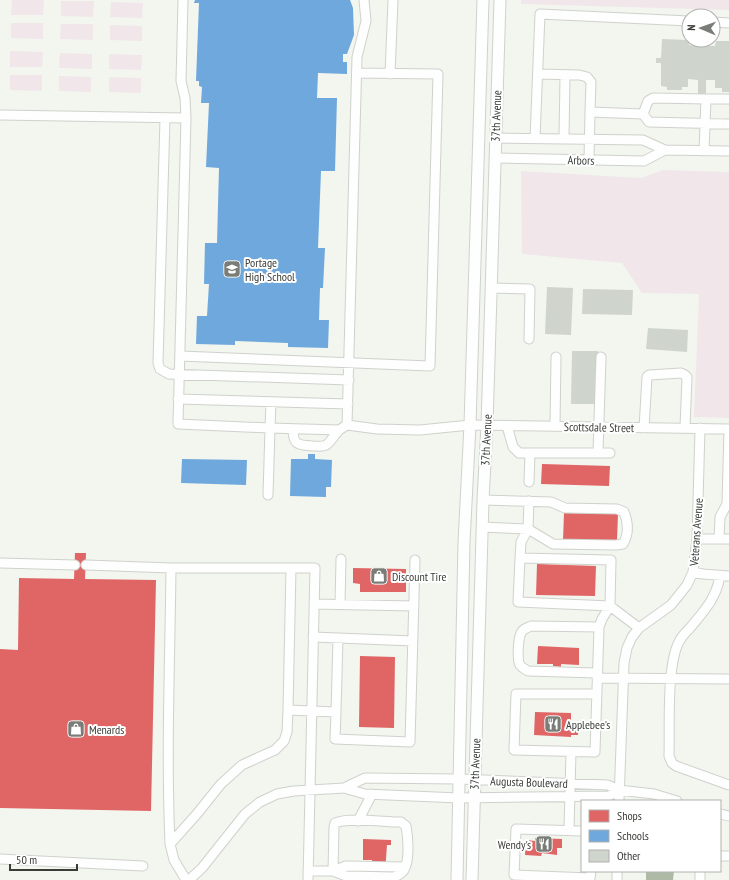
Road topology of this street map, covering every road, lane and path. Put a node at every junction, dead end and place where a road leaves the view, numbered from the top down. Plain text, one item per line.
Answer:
1 (183, 0) edge
2 (364, 0) edge
3 (393, 0) edge
4 (483, 0) edge
5 (500, 0) edge
6 (681, 21) edge
7 (357, 73) junction
8 (390, 74) junction
9 (538, 74) junction
10 (565, 75) junction
11 (706, 99) junction
12 (729, 100) edge
13 (590, 112) junction
14 (643, 114) junction
15 (0, 115) edge
16 (165, 118) junction
17 (186, 118) junction
18 (705, 123) junction
19 (729, 124) edge
20 (495, 138) junction
21 (536, 138) junction
22 (564, 138) junction
23 (590, 139) junction
24 (665, 150) junction
25 (704, 151) junction
26 (729, 151) edge
27 (495, 158) junction
28 (589, 160) junction
29 (491, 288) junction
30 (529, 339) dead end
31 (180, 356) junction
32 (601, 356) dead end
33 (556, 357) dead end
34 (349, 364) junction
35 (179, 374) junction
36 (348, 380) junction
37 (178, 399) junction
38 (271, 402) junction
39 (348, 404) junction
40 (347, 425) junction
41 (470, 425) junction
42 (487, 426) junction
43 (506, 426) junction
44 (555, 426) junction
45 (599, 427) junction
46 (270, 428) junction
47 (644, 428) junction
48 (685, 428) junction
49 (700, 428) junction
50 (293, 429) junction
51 (729, 429) edge
52 (339, 430) junction
53 (530, 453) junction
54 (598, 453) junction
55 (610, 453) dead end
56 (729, 458) edge
57 (529, 482) dead end
58 (268, 495) dead end
59 (483, 500) junction
60 (529, 501) junction
61 (482, 527) junction
62 (528, 528) junction
63 (697, 539) junction
64 (719, 539) junction
65 (729, 539) edge
66 (520, 558) junction
67 (341, 559) dead end
68 (415, 560) dead end
69 (0, 563) edge
70 (86, 565) dead end
71 (75, 566) dead end
72 (171, 568) junction
73 (291, 568) junction
74 (693, 572) junction
75 (725, 576) edge
76 (314, 604) junction
77 (340, 604) junction
78 (414, 606) junction
79 (610, 606) junction
80 (599, 627) junction
81 (639, 628) junction
82 (313, 637) junction
83 (338, 638) junction
84 (413, 641) junction
85 (595, 674) junction
86 (622, 678) junction
87 (671, 678) junction
88 (729, 679) edge
89 (597, 694) junction
90 (288, 710) junction
91 (311, 711) junction
92 (336, 712) junction
93 (570, 752) junction
94 (459, 779) junction
95 (474, 780) junction
96 (570, 784) junction
97 (729, 785) edge
98 (344, 788) junction
99 (310, 790) junction
100 (619, 790) junction
101 (372, 794) junction
102 (570, 796) junction
103 (459, 798) junction
104 (474, 798) junction
105 (619, 800) edge
106 (674, 800) edge
107 (358, 821) junction
108 (529, 829) junction
109 (569, 830) junction
110 (581, 831) edge
111 (581, 838) edge
112 (170, 844) junction
113 (0, 859) edge
114 (143, 866) dead end
115 (333, 871) junction
116 (308, 875) edge
117 (590, 876) edge
118 (188, 880) edge
119 (457, 880) edge
120 (472, 880) edge

1 - 17 street
2 - 7 street
3 - 8 street
4 - 41 main road, 37th Avenue
5 - 20 main road, 37th Avenue
6 - 9 street
7 - 8 street
7 - 34 street
8 - 34 street
9 - 10 street
9 - 21 street
10 - 13 street
10 - 22 street
11 - 12 street
11 - 14 street
11 - 18 street
13 - 14 street
13 - 23 street
14 - 18 street
15 - 16 street
16 - 17 street
16 - 35 street
17 - 31 street
18 - 19 street
18 - 25 street
20 - 21 street, Arbors
20 - 27 main road, 37th Avenue
21 - 22 street, Arbors
22 - 23 street, Arbors
23 - 24 street, Arbors
23 - 28 street
24 - 25 street, Arbors
24 - 28 street, Arbors
25 - 26 street, Arbors
27 - 28 street, Arbors
27 - 29 main road, 37th Avenue
29 - 30 street
29 - 42 main road, 37th Avenue
31 - 34 street
31 - 35 street
32 - 45 street
33 - 44 street
34 - 36 street
35 - 36 street
35 - 37 street
36 - 39 street
37 - 38 street
37 - 46 street
38 - 39 street
38 - 46 street
39 - 40 street
40 - 41 street, Scottsdale Street
40 - 52 street
41 - 42 street, Scottsdale Street
41 - 94 main road, 37th Avenue
42 - 43 street, Scottsdale Street
42 - 59 main road, 37th Avenue
43 - 44 street, Scottsdale Street
43 - 53 street
44 - 45 street, Scottsdale Street
45 - 47 street, Scottsdale Street
45 - 54 street
46 - 50 street
46 - 58 street
47 - 48 street, Scottsdale Street
47 - 48 street
48 - 49 street, Scottsdale Street
49 - 51 street, Scottsdale Street
49 - 63 street, Veterans Avenue
50 - 52 street
50 - 52 street
51 - 56 street
53 - 54 street
53 - 57 street
54 - 55 street
56 - 64 street
59 - 60 street
59 - 61 main road, 37th Avenue
60 - 62 street
60 - 62 street
61 - 62 street
61 - 95 main road, 37th Avenue
62 - 66 street
63 - 64 street
63 - 74 street, Veterans Avenue
64 - 65 street
66 - 79 street
66 - 79 street
67 - 77 street
68 - 78 street
69 - 71 street
70 - 72 street
72 - 73 street
72 - 112 street
73 - 76 street
73 - 90 street
74 - 75 street
74 - 81 street, Veterans Avenue
75 - 87 street
76 - 77 street
76 - 82 street
77 - 78 street
78 - 84 street
79 - 80 street
79 - 81 street
80 - 85 street
80 - 85 street
81 - 86 street, Veterans Avenue
82 - 83 street
82 - 91 street
83 - 84 street
83 - 92 street
84 - 92 street
85 - 86 street
85 - 89 street
86 - 87 street
86 - 100 street, Veterans Avenue
87 - 88 street
87 - 97 street
89 - 93 street
89 - 93 street
90 - 91 street
90 - 112 street
91 - 92 street
91 - 99 street
93 - 96 street
94 - 95 street, Augusta Boulevard
94 - 98 street, Augusta Boulevard
94 - 103 main road, 37th Avenue
95 - 96 street, Augusta Boulevard
95 - 104 main road, 37th Avenue
96 - 100 street, Augusta Boulevard
96 - 102 street
98 - 99 street, Augusta Boulevard
98 - 101 street, Augusta Boulevard
99 - 116 street
99 - 118 street, Augusta Boulevard
100 - 102 street, Augusta Boulevard
100 - 105 street, Veterans Avenue
100 - 106 street, Augusta Boulevard
101 - 103 street, Augusta Boulevard
101 - 107 street
102 - 104 street, Augusta Boulevard
102 - 109 street
103 - 104 street, Augusta Boulevard
103 - 119 main road, 37th Avenue
104 - 120 main road, 37th Avenue
107 - 115 street
107 - 115 street
108 - 109 street
108 - 111 street
108 - 117 street
109 - 110 street
112 - 118 street
113 - 114 street
115 - 116 street

